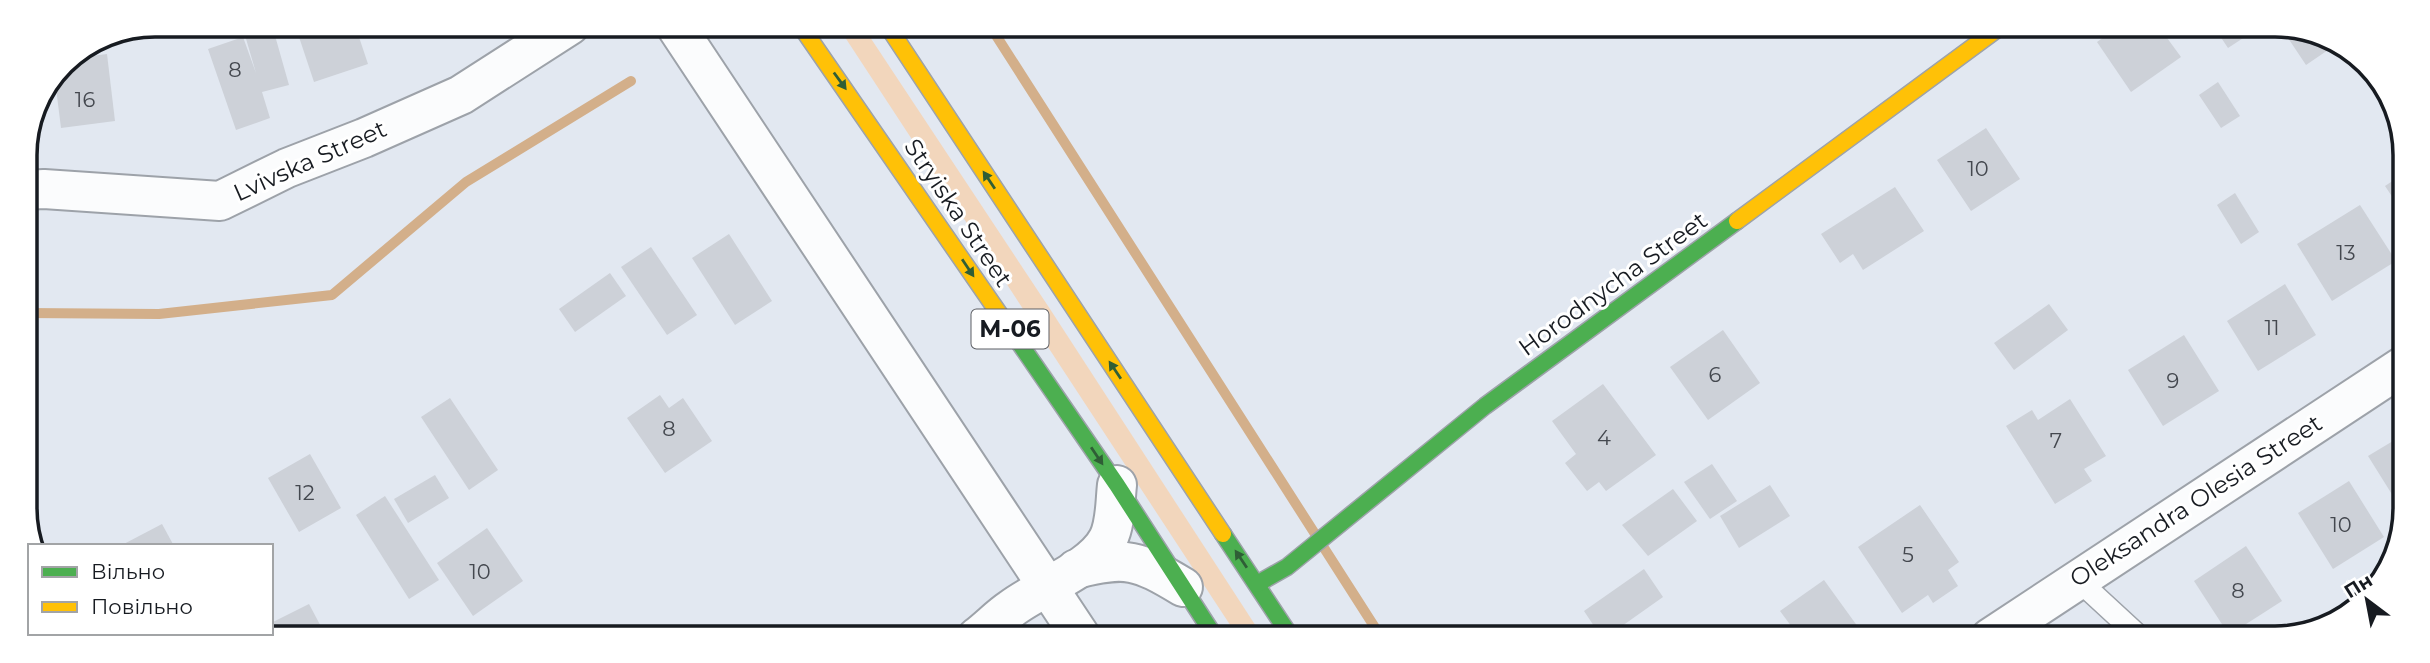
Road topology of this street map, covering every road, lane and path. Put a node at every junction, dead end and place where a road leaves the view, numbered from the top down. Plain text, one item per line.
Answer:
1 (551, 37) edge
2 (683, 37) edge
3 (808, 37) edge
4 (895, 37) edge
5 (1986, 37) edge
6 (37, 189) edge
7 (2393, 373) edge
8 (1117, 485) junction
9 (1062, 577) junction
10 (2077, 579) junction
11 (1257, 584) junction
12 (1183, 587) junction
13 (991, 626) edge
14 (1078, 626) edge
15 (1208, 626) edge
16 (1284, 626) edge
17 (2008, 626) edge
18 (2128, 626) edge

1 - 6 street, Lvivska Street
2 - 9 street
3 -> 8 main road, Stryiska Street / М-06
11 -> 4 main road, Stryiska Street / М-06
5 - 11 main road, Horodnycha Street
7 - 10 street, Oleksandra Olesia Street
8 - 9 street
8 - 12 main road, Stryiska Street / М-06
9 - 12 street
9 - 13 street
9 - 14 street
10 - 17 street, Oleksandra Olesia Street
10 - 18 lane
11 - 16 main road, Stryiska Street / М-06
12 - 15 main road, Stryiska Street / М-06

